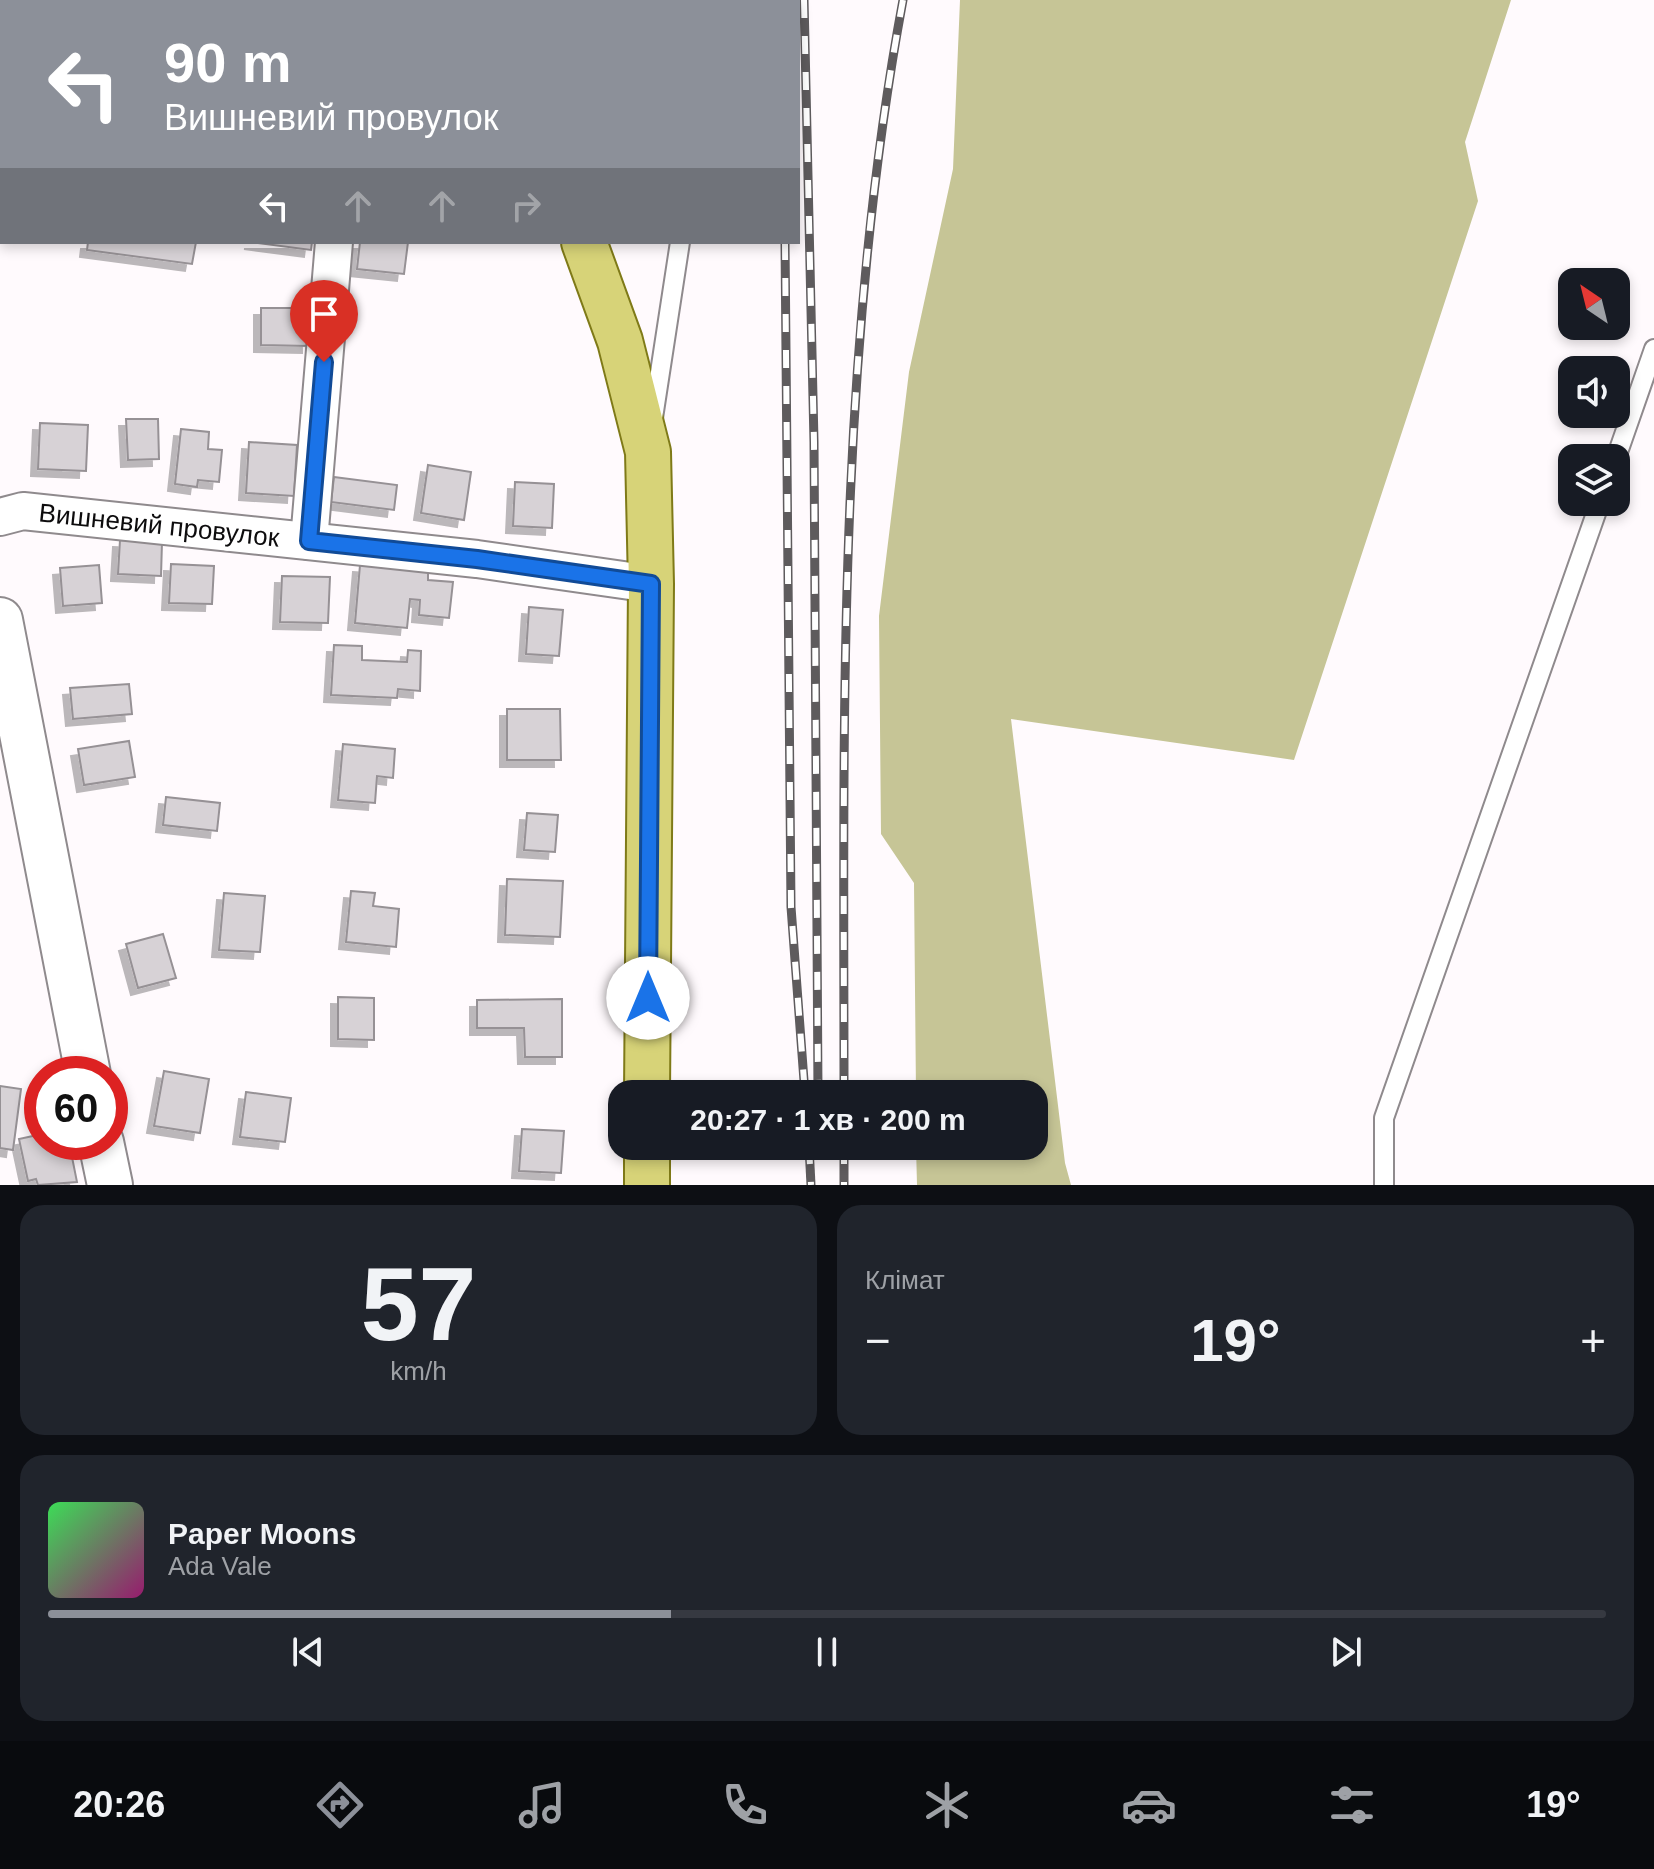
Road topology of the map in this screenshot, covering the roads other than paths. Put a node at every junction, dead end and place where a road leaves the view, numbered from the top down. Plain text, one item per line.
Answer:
1 (334, 244) edge
2 (585, 244) edge
3 (680, 244) edge
4 (1654, 349) edge
5 (1621, 444) edge
6 (648, 452) junction
7 (1595, 516) edge
8 (0, 517) edge
9 (309, 541) junction
10 (651, 584) junction
11 (0, 620) edge
12 (85, 1056) edge
13 (647, 1080) edge
14 (105, 1160) edge
15 (647, 1160) edge
16 (110, 1185) edge
17 (647, 1185) edge
18 (1384, 1185) edge

1 - 9 street
2 - 6 main road
3 - 6 lane
4 - 5 lane
6 - 10 main road
7 - 18 lane
8 - 9 street, Вишневий провулок
9 - 10 street, Вишневий провулок
10 - 13 main road
11 - 12 street
14 - 16 street
15 - 17 main road

